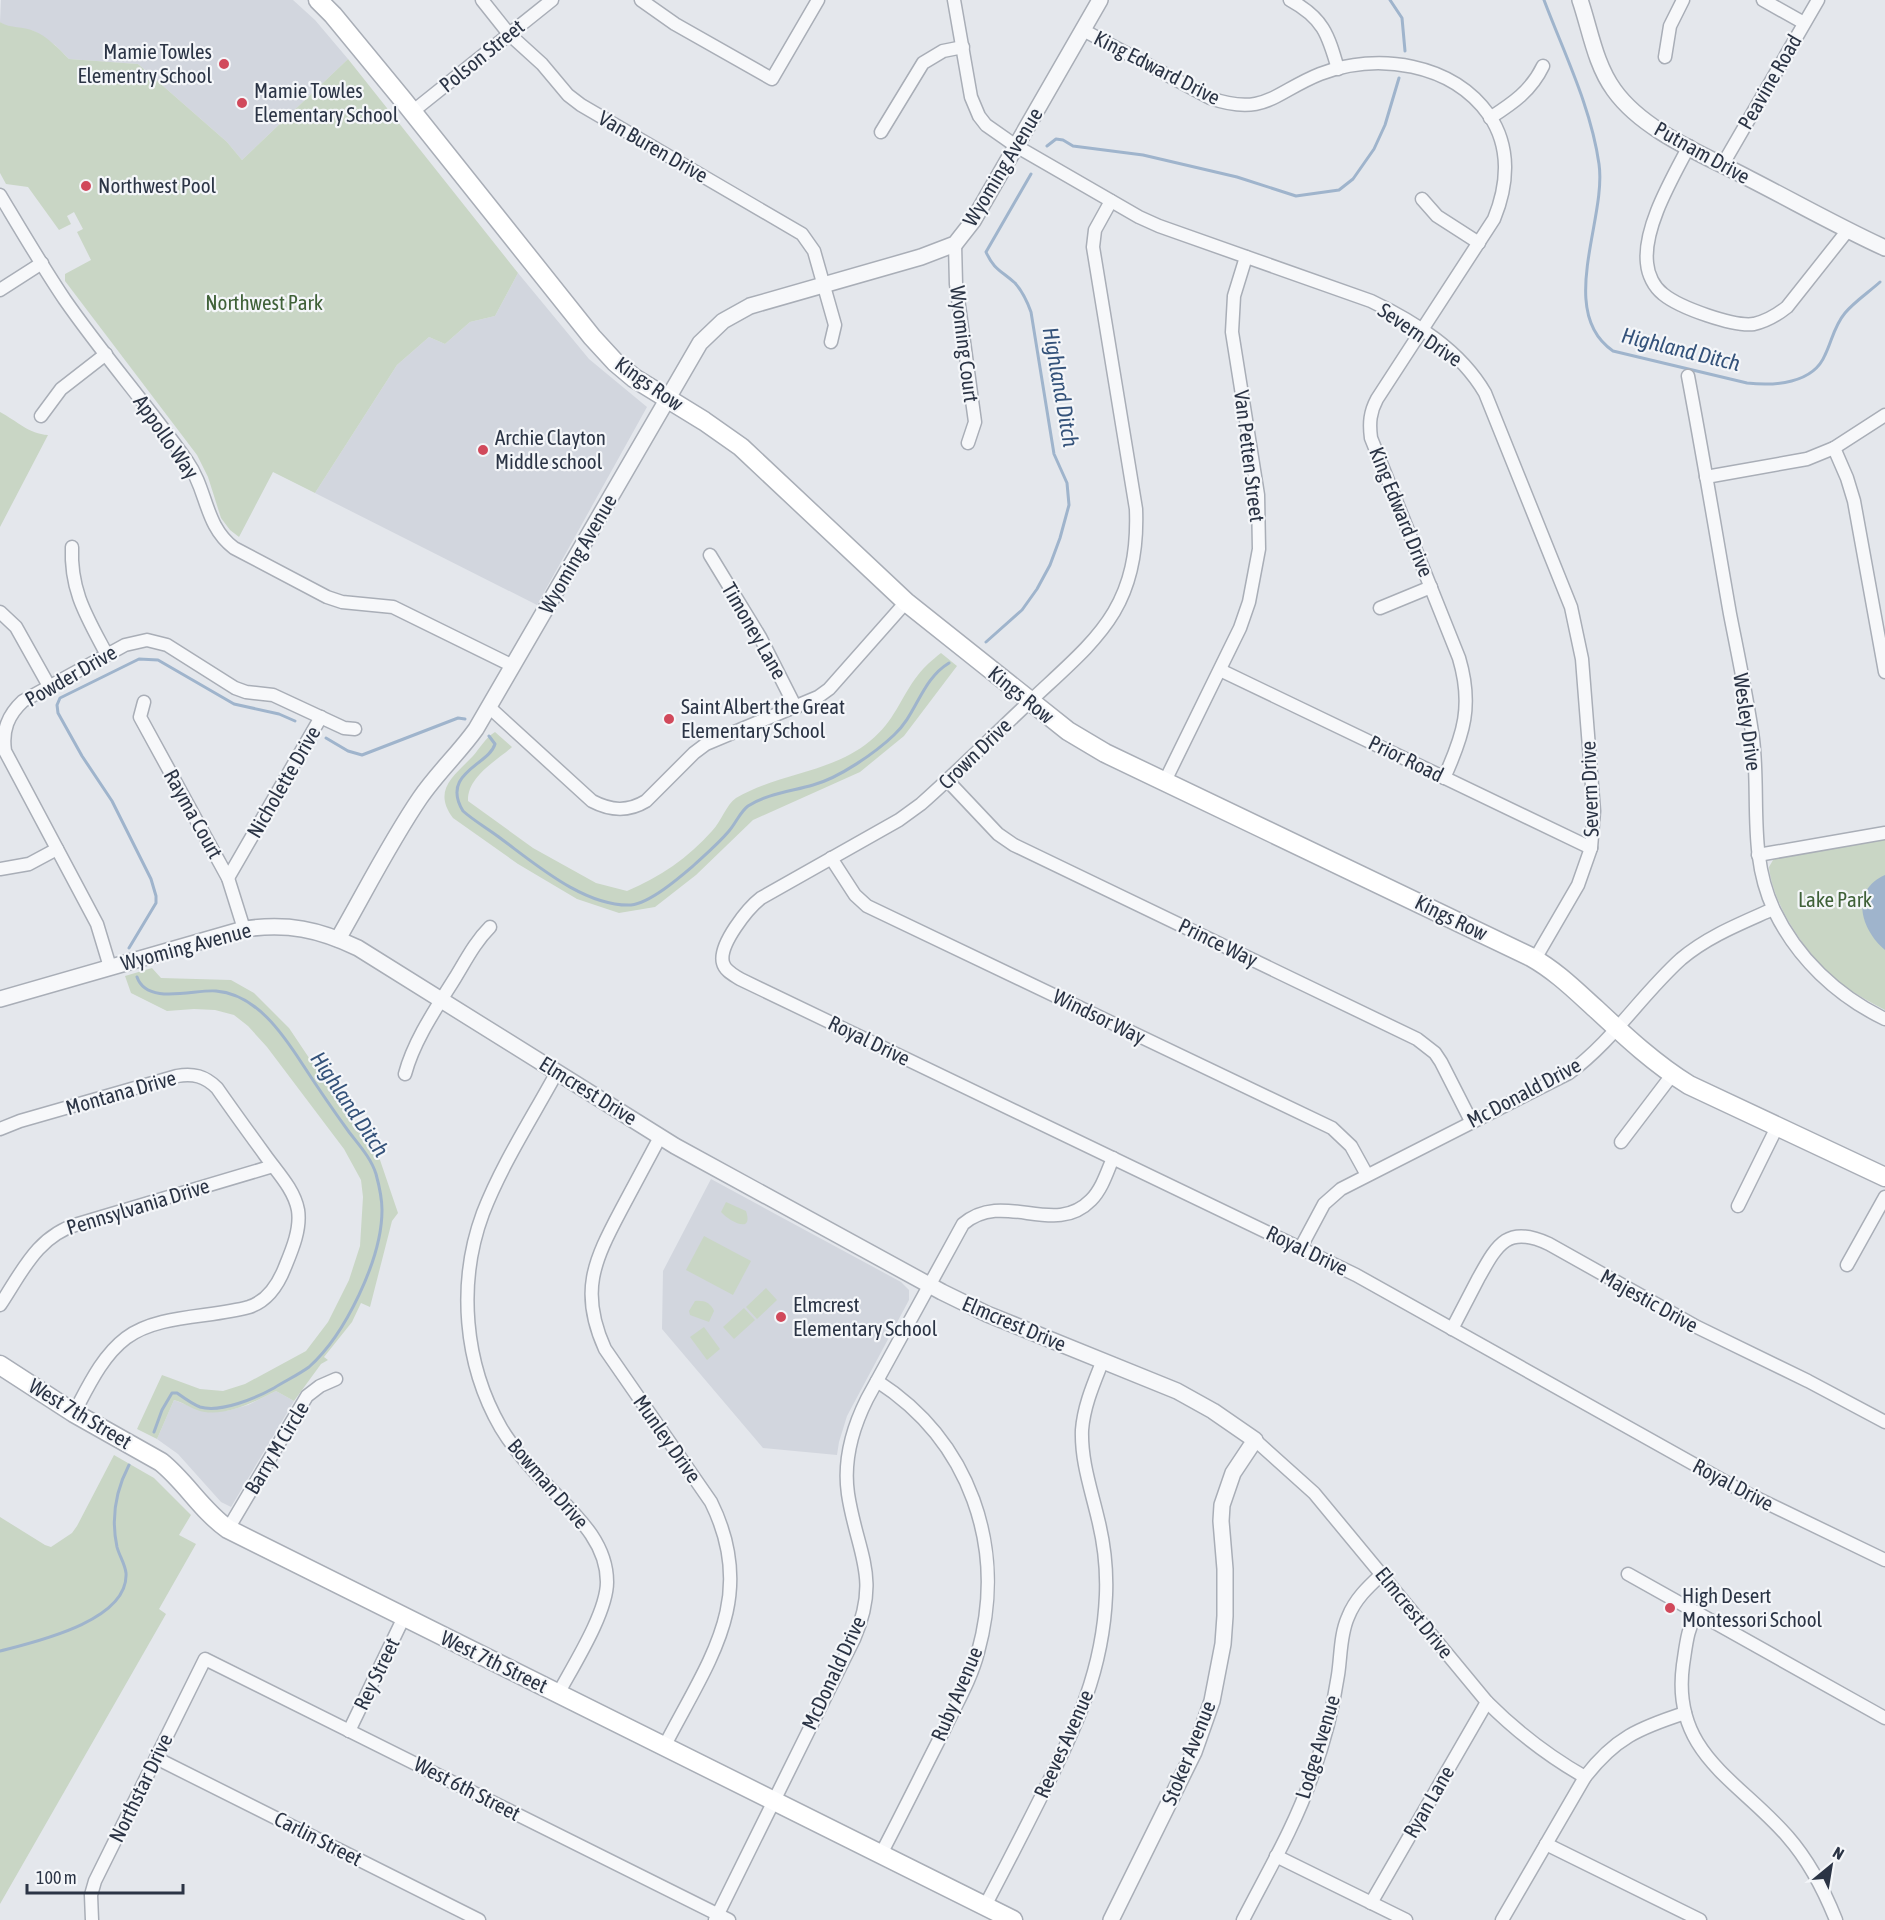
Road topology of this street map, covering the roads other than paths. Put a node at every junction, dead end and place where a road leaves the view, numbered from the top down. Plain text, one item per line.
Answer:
1 (318, 0) edge
2 (482, 0) edge
3 (552, 0) edge
4 (642, 0) edge
5 (818, 0) edge
6 (954, 0) edge
7 (1100, 0) edge
8 (1290, 0) edge
9 (1580, 0) edge
10 (1683, 0) edge
11 (1763, 0) edge
12 (1818, 0) edge
13 (1804, 23) junction
14 (1083, 30) junction
15 (509, 34) junction
16 (963, 47) junction
17 (1665, 57) dead end
18 (1543, 66) dead end
19 (1338, 69) junction
20 (412, 112) junction
21 (1490, 118) junction
22 (881, 132) dead end
23 (1016, 146) junction
24 (1689, 146) junction
25 (1723, 164) junction
26 (0, 195) edge
27 (1422, 199) dead end
28 (1111, 201) junction
29 (1848, 230) junction
30 (1479, 243) junction
31 (955, 244) junction
32 (1885, 248) edge
33 (1246, 257) junction
34 (42, 263) junction
35 (824, 285) junction
36 (0, 290) edge
37 (1422, 331) junction
38 (831, 342) dead end
39 (106, 354) junction
40 (1688, 376) dead end
41 (667, 399) junction
42 (41, 416) dead end
43 (1885, 416) edge
44 (968, 443) dead end
45 (1834, 448) junction
46 (1706, 477) junction
47 (72, 547) dead end
48 (710, 555) dead end
49 (1431, 587) junction
50 (906, 602) junction
51 (1380, 608) dead end
52 (0, 612) edge
53 (107, 655) junction
54 (513, 666) junction
55 (1220, 670) junction
56 (1885, 672) edge
57 (49, 686) junction
58 (144, 702) dead end
59 (1029, 702) junction
60 (489, 707) junction
61 (796, 708) junction
62 (321, 717) junction
63 (355, 729) dead end
64 (1444, 778) junction
65 (947, 780) junction
66 (1165, 781) junction
67 (1885, 833) edge
68 (1591, 848) junction
69 (57, 849) junction
70 (1758, 855) junction
71 (831, 858) junction
72 (0, 869) edge
73 (228, 878) junction
74 (1773, 909) junction
75 (490, 927) dead end
76 (244, 929) junction
77 (338, 939) junction
78 (1535, 959) junction
79 (723, 961) joint
80 (110, 968) junction
81 (0, 999) edge
82 (442, 1000) junction
83 (1885, 1019) edge
84 (1617, 1029) junction
85 (557, 1072) junction
86 (405, 1074) dead end
87 (1672, 1075) junction
88 (1471, 1121) junction
89 (1777, 1127) junction
90 (0, 1129) edge
91 (660, 1137) junction
92 (1621, 1142) dead end
93 (1113, 1158) junction
94 (273, 1166) junction
95 (1367, 1175) junction
96 (1885, 1177) edge
97 (1885, 1197) edge
98 (1738, 1206) dead end
99 (1301, 1247) junction
100 (1847, 1265) dead end
101 (928, 1285) junction
102 (0, 1305) edge
103 (1452, 1329) junction
104 (1103, 1360) junction
105 (0, 1365) edge
106 (336, 1379) dead end
107 (877, 1381) junction
108 (74, 1413) junction
109 (1885, 1422) edge
110 (1255, 1440) junction
111 (228, 1529) junction
112 (1885, 1560) edge
113 (1382, 1574) junction
114 (1628, 1574) dead end
115 (1697, 1612) junction
116 (404, 1617) junction
117 (205, 1659) joint
118 (558, 1694) junction
119 (1487, 1702) junction
120 (1685, 1713) junction
121 (1885, 1718) edge
122 (349, 1731) junction
123 (664, 1747) junction
124 (156, 1758) junction
125 (1585, 1777) junction
126 (773, 1800) junction
127 (1546, 1844) junction
128 (881, 1854) junction
129 (1276, 1856) junction
130 (1371, 1903) junction
131 (986, 1906) junction
132 (720, 1918) edge
133 (92, 1920) edge
134 (479, 1920) edge
135 (1013, 1920) edge
136 (1111, 1920) edge
137 (1243, 1920) edge
138 (1406, 1920) edge
139 (1502, 1920) edge
140 (1700, 1920) edge
141 (1836, 1920) edge

1 - 20 main road, Kings Row
2 - 15 street, Van Buren Drive
3 - 15 street, Polson Street
4 - 5 street
6 - 16 street, Severn Drive
7 - 14 street, Wyoming Avenue
8 - 19 street
9 - 24 street, Putnam Drive
10 - 17 street
11 - 13 street
12 - 13 street, Peavine Road
13 - 25 street, Peavine Road
14 - 19 street, King Edward Drive
14 - 23 street, Wyoming Avenue
15 - 20 street, Polson Street
15 - 35 street, Van Buren Drive
16 - 22 street
16 - 23 street, Severn Drive
18 - 21 street
19 - 21 street, King Edward Drive
20 - 41 main road, Kings Row
21 - 30 street, King Edward Drive
23 - 28 street, Severn Drive
23 - 31 street, Wyoming Avenue
24 - 25 street, Putnam Drive
24 - 29 street
25 - 29 street, Putnam Drive
26 - 34 street, Appollo Way
27 - 30 street
28 - 33 street, Severn Drive
28 - 59 street, Crown Drive
29 - 32 street, Putnam Drive
30 - 37 street, King Edward Drive
31 - 35 street, Wyoming Avenue
31 - 44 street, Wyoming Court
33 - 37 street, Severn Drive
33 - 55 street, Van Petten Street
34 - 36 street
34 - 39 street, Appollo Way
35 - 38 street, Van Buren Drive
35 - 41 street, Wyoming Avenue
37 - 49 street, King Edward Drive
37 - 68 street, Severn Drive
39 - 42 street
39 - 54 street, Appollo Way
40 - 46 street, Wesley Drive
41 - 50 main road, Kings Row
41 - 54 street, Wyoming Avenue
43 - 45 street
45 - 46 street
45 - 56 street
46 - 70 street, Wesley Drive
47 - 53 street
48 - 61 street, Timoney Lane
49 - 51 street
49 - 64 street, King Edward Drive
50 - 59 main road, Kings Row
50 - 61 street
52 - 57 street
53 - 57 street, Powder Drive
53 - 62 street, Powder Drive
54 - 60 street, Wyoming Avenue
55 - 64 street, Prior Road
55 - 66 street, Van Petten Street
57 - 69 street, Powder Drive
58 - 73 street, Rayma Court
59 - 65 street, Crown Drive
59 - 66 main road, Kings Row
60 - 61 street
60 - 77 street, Wyoming Avenue
62 - 63 street, Powder Drive
62 - 73 street, Nicholette Drive
64 - 68 street, Prior Road
65 - 71 street, Crown Drive
65 - 88 street, Prince Way
66 - 78 main road, Kings Row
67 - 70 street
68 - 78 street, Severn Drive
69 - 72 street
69 - 80 street, Powder Drive
70 - 74 street, Wesley Drive
71 - 79 street, Crown Drive
71 - 95 street, Windsor Way
73 - 76 street, Rayma Court
74 - 83 street, Wesley Drive
74 - 84 street, Mc Donald Drive
75 - 82 street
76 - 77 street, Wyoming Avenue
76 - 80 street, Wyoming Avenue
77 - 82 street, Elmcrest Drive
78 - 84 main road, Kings Row
79 - 93 street, Royal Drive
80 - 81 street, Wyoming Avenue
82 - 85 street, Elmcrest Drive
82 - 86 street
84 - 87 main road, Kings Row
84 - 88 street, Mc Donald Drive
85 - 91 street, Elmcrest Drive
85 - 118 street, Bowman Drive
87 - 89 main road, Kings Row
87 - 92 street
88 - 95 street, Mc Donald Drive
89 - 96 main road, Kings Row
89 - 98 street
90 - 94 street, Montana Drive
91 - 101 street, Elmcrest Drive
91 - 123 street, Munley Drive
93 - 99 street, Royal Drive
93 - 101 street, McDonald Drive
94 - 102 street, Pennsylvania Drive
94 - 108 street, Montana Drive
95 - 99 street, Mc Donald Drive
97 - 100 street
99 - 103 street, Royal Drive
101 - 104 street, Elmcrest Drive
101 - 107 street, McDonald Drive
103 - 109 street, Majestic Drive
103 - 112 street, Royal Drive
104 - 110 street, Elmcrest Drive
104 - 131 street, Reeves Avenue
105 - 108 main road, West 7th Street
106 - 111 street, Barry M Circle
107 - 126 street, McDonald Drive
107 - 128 street, Ruby Avenue
108 - 111 main road, West 7th Street
110 - 113 street, Elmcrest Drive
110 - 136 street, Stoker Avenue
111 - 116 main road, West 7th Street
113 - 119 street, Elmcrest Drive
113 - 129 street, Lodge Avenue
114 - 115 street
115 - 120 street
115 - 121 street
116 - 118 main road, West 7th Street
116 - 122 street, Rey Street
117 - 122 street, West 6th Street
117 - 124 street, Northstar Drive
118 - 123 main road, West 7th Street
119 - 125 street, Elmcrest Drive
119 - 130 street, Ryan Lane
120 - 125 street
120 - 141 street
122 - 132 street, West 6th Street
123 - 126 main road, West 7th Street
124 - 133 street, Northstar Drive
124 - 134 street, Carlin Street
125 - 127 street
126 - 128 main road, West 7th Street
126 - 132 street, McDonald Drive
127 - 139 street
127 - 140 street
128 - 131 main road, West 7th Street
129 - 130 street
129 - 137 street, Lodge Avenue
130 - 138 street
131 - 135 main road, West 7th Street

